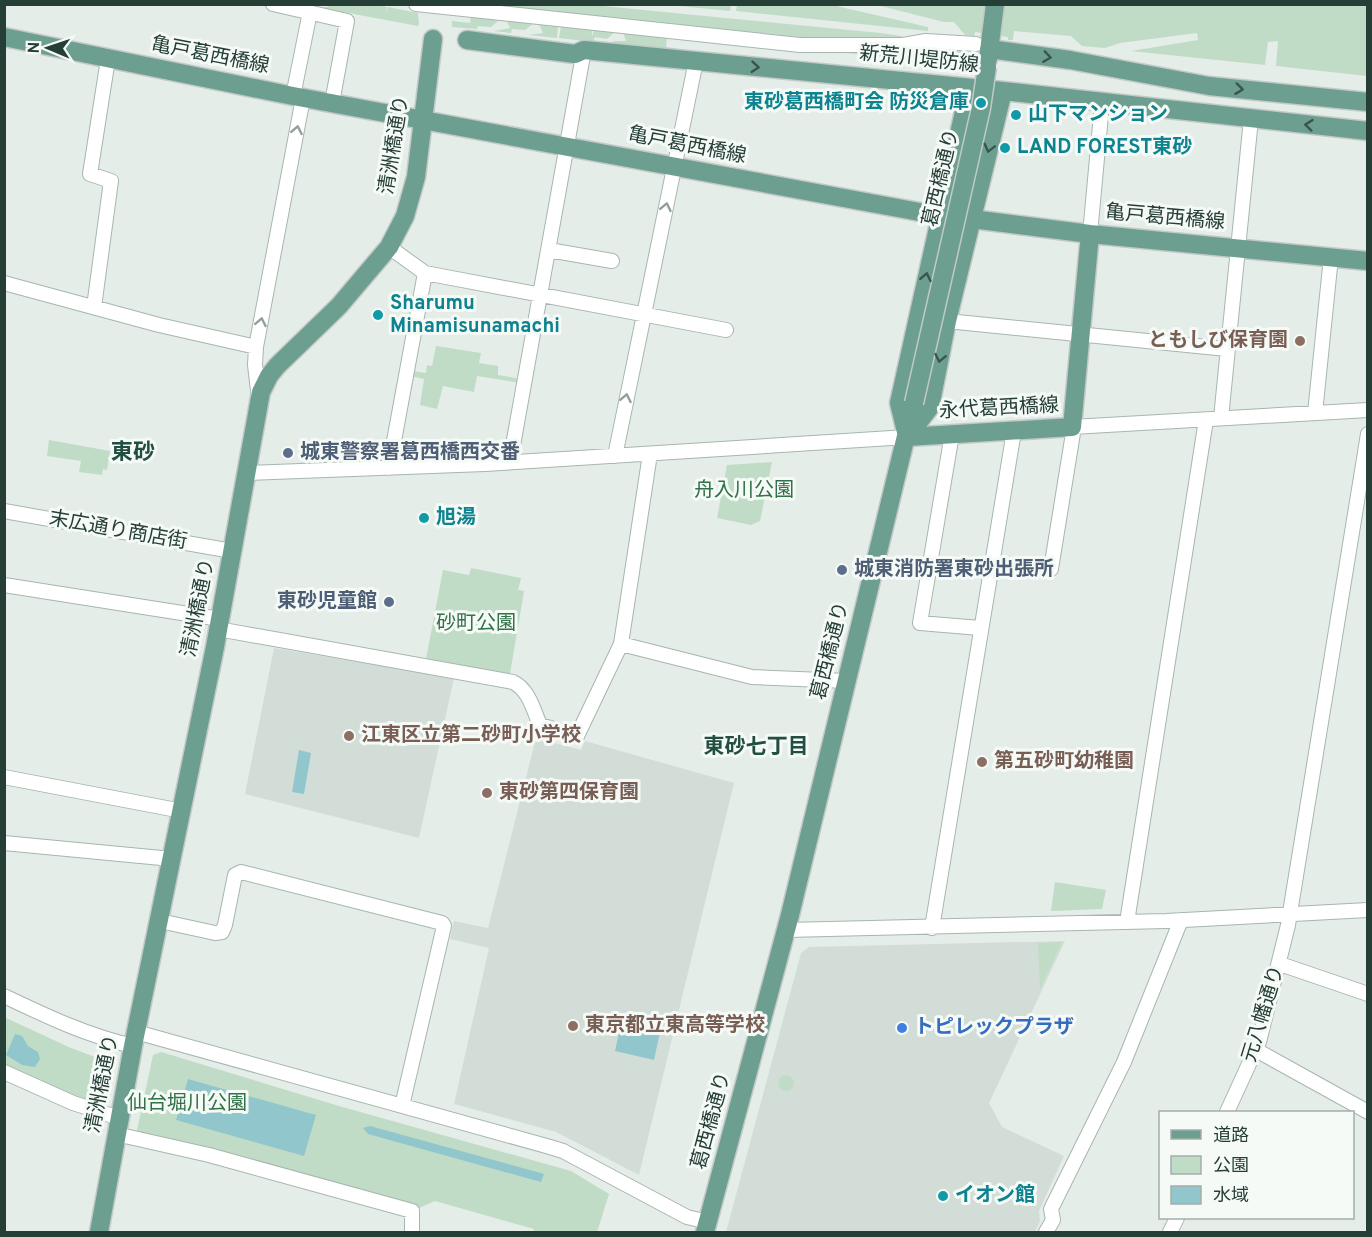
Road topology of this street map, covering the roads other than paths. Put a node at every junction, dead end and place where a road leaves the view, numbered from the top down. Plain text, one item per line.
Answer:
1 (273, 4) edge
2 (416, 4) edge
3 (995, 4) edge
4 (310, 12) junction
5 (4, 37) edge
6 (433, 39) dead end
7 (467, 40) dead end
8 (986, 49) junction
9 (584, 50) junction
10 (108, 59) junction
11 (696, 61) junction
12 (969, 89) junction
13 (1003, 91) junction
14 (298, 97) junction
15 (1368, 102) edge
16 (332, 103) junction
17 (1102, 104) junction
18 (1251, 119) junction
19 (424, 120) junction
20 (1368, 131) edge
21 (567, 147) junction
22 (674, 167) junction
23 (940, 215) junction
24 (973, 219) junction
25 (1090, 234) junction
26 (389, 247) junction
27 (1238, 248) junction
28 (549, 250) junction
29 (1331, 257) junction
30 (612, 261) dead end
31 (1368, 261) edge
32 (425, 273) junction
33 (4, 283) edge
34 (541, 295) junction
35 (94, 307) junction
36 (643, 314) junction
37 (947, 321) junction
38 (726, 330) dead end
39 (1081, 334) junction
40 (256, 347) junction
41 (1227, 349) junction
42 (259, 401) junction
43 (1368, 410) edge
44 (1315, 413) junction
45 (1221, 418) junction
46 (1206, 420) junction
47 (1073, 427) junction
48 (1014, 431) junction
49 (952, 434) junction
50 (1368, 435) edge
51 (907, 437) junction
52 (650, 454) junction
53 (615, 456) junction
54 (510, 462) junction
55 (389, 468) junction
56 (247, 473) junction
57 (4, 511) edge
58 (232, 551) junction
59 (1051, 569) dead end
60 (4, 585) edge
61 (219, 624) junction
62 (980, 628) junction
63 (621, 644) junction
64 (847, 681) junction
65 (4, 777) edge
66 (182, 811) junction
67 (4, 843) edge
68 (172, 860) junction
69 (1368, 910) edge
70 (1290, 913) junction
71 (1181, 920) junction
72 (160, 921) junction
73 (1127, 922) junction
74 (932, 928) junction
75 (786, 930) junction
76 (1280, 964) junction
77 (1368, 994) edge
78 (4, 996) edge
79 (134, 1039) junction
80 (1256, 1050) junction
81 (4, 1072) edge
82 (402, 1106) junction
83 (1228, 1111) edge
84 (1368, 1112) edge
85 (118, 1126) junction
86 (1177, 1219) edge
87 (706, 1227) edge
88 (99, 1233) edge
89 (412, 1233) edge
90 (1046, 1233) edge
91 (1170, 1233) edge

1 - 4 street
2 - 8 street, 新荒川堤防線
3 - 8 main road, 葛西橋通り
4 - 14 street
4 - 16 street
5 - 10 main road, 亀戸葛西橋線
6 - 19 main road, 清洲橋通り
7 - 9 main road, 新荒川堤防線
8 -> 15 main road, 新荒川堤防線
8 - 51 main road, 葛西橋通り, bridge
9 - 11 main road, 新荒川堤防線
9 - 21 street
10 - 14 main road, 亀戸葛西橋線
10 - 35 street
11 -> 12 main road, 新荒川堤防線
11 - 22 street
12 - 13 main road, 新荒川堤防線
12 - 23 main road
13 - 17 main road, 新荒川堤防線
13 -> 24 main road
14 - 16 main road, 亀戸葛西橋線
40 -> 14 street
16 - 19 main road, 亀戸葛西橋線
17 - 18 main road, 新荒川堤防線
17 - 25 street
20 -> 18 main road, 新荒川堤防線
18 - 27 street
19 - 21 main road, 亀戸葛西橋線
19 - 26 main road, 清洲橋通り
21 - 22 main road, 亀戸葛西橋線
21 - 28 street
22 - 23 main road, 亀戸葛西橋線
36 -> 22 street
23 - 24 main road, 亀戸葛西橋線
51 -> 23 main road
24 - 25 main road, 亀戸葛西橋線
24 - 37 main road
25 - 27 main road, 亀戸葛西橋線
25 - 39 main road, 永代葛西橋線
26 - 32 street
26 - 42 main road, 清洲橋通り
27 - 29 main road, 亀戸葛西橋線
27 - 41 street
28 - 30 street
28 - 34 street
29 - 31 main road, 亀戸葛西橋線
29 - 44 street
32 - 34 street
32 - 55 street
33 - 35 street
34 - 36 street
34 - 54 street
35 - 40 street
36 - 38 street
53 -> 36 street
37 - 39 street
37 -> 51 main road
39 - 41 street
39 - 47 main road, 永代葛西橋線
40 - 42 street
41 - 45 street
42 - 56 main road, 清洲橋通り
43 - 44 street
44 - 45 street
45 - 46 street
46 - 47 street
46 - 73 street
47 - 48 main road, 永代葛西橋線
47 - 59 street
48 - 49 main road, 永代葛西橋線
48 - 62 street
49 - 51 main road, 永代葛西橋線
49 - 62 street
50 - 70 street, 元八幡通り
51 - 52 street
51 - 64 main road, 葛西橋通り
52 - 53 street
52 - 63 street
53 - 54 street
54 - 55 street
55 - 56 street
56 - 58 main road, 清洲橋通り
57 - 58 street, 末広通り商店街
58 - 61 main road, 清洲橋通り
60 - 61 street
61 - 63 street
61 - 66 main road, 清洲橋通り
62 - 74 street
63 - 64 street
64 - 75 main road, 葛西橋通り
65 - 66 street
66 - 68 main road, 清洲橋通り
67 - 68 street
68 - 72 main road, 清洲橋通り
69 - 70 street
70 - 71 street
70 - 76 street, 元八幡通り
71 - 73 street
71 - 90 street
72 - 79 main road, 清洲橋通り
72 - 82 street
73 - 74 street
74 - 75 street
75 - 87 main road, 葛西橋通り
76 - 77 street
76 - 80 street, 元八幡通り
78 - 79 street
79 - 82 street
79 - 85 main road, 清洲橋通り
80 - 83 street, 元八幡通り
80 - 84 street
81 - 85 street
82 - 87 street
85 - 88 main road, 清洲橋通り
85 - 89 street
86 - 91 street

